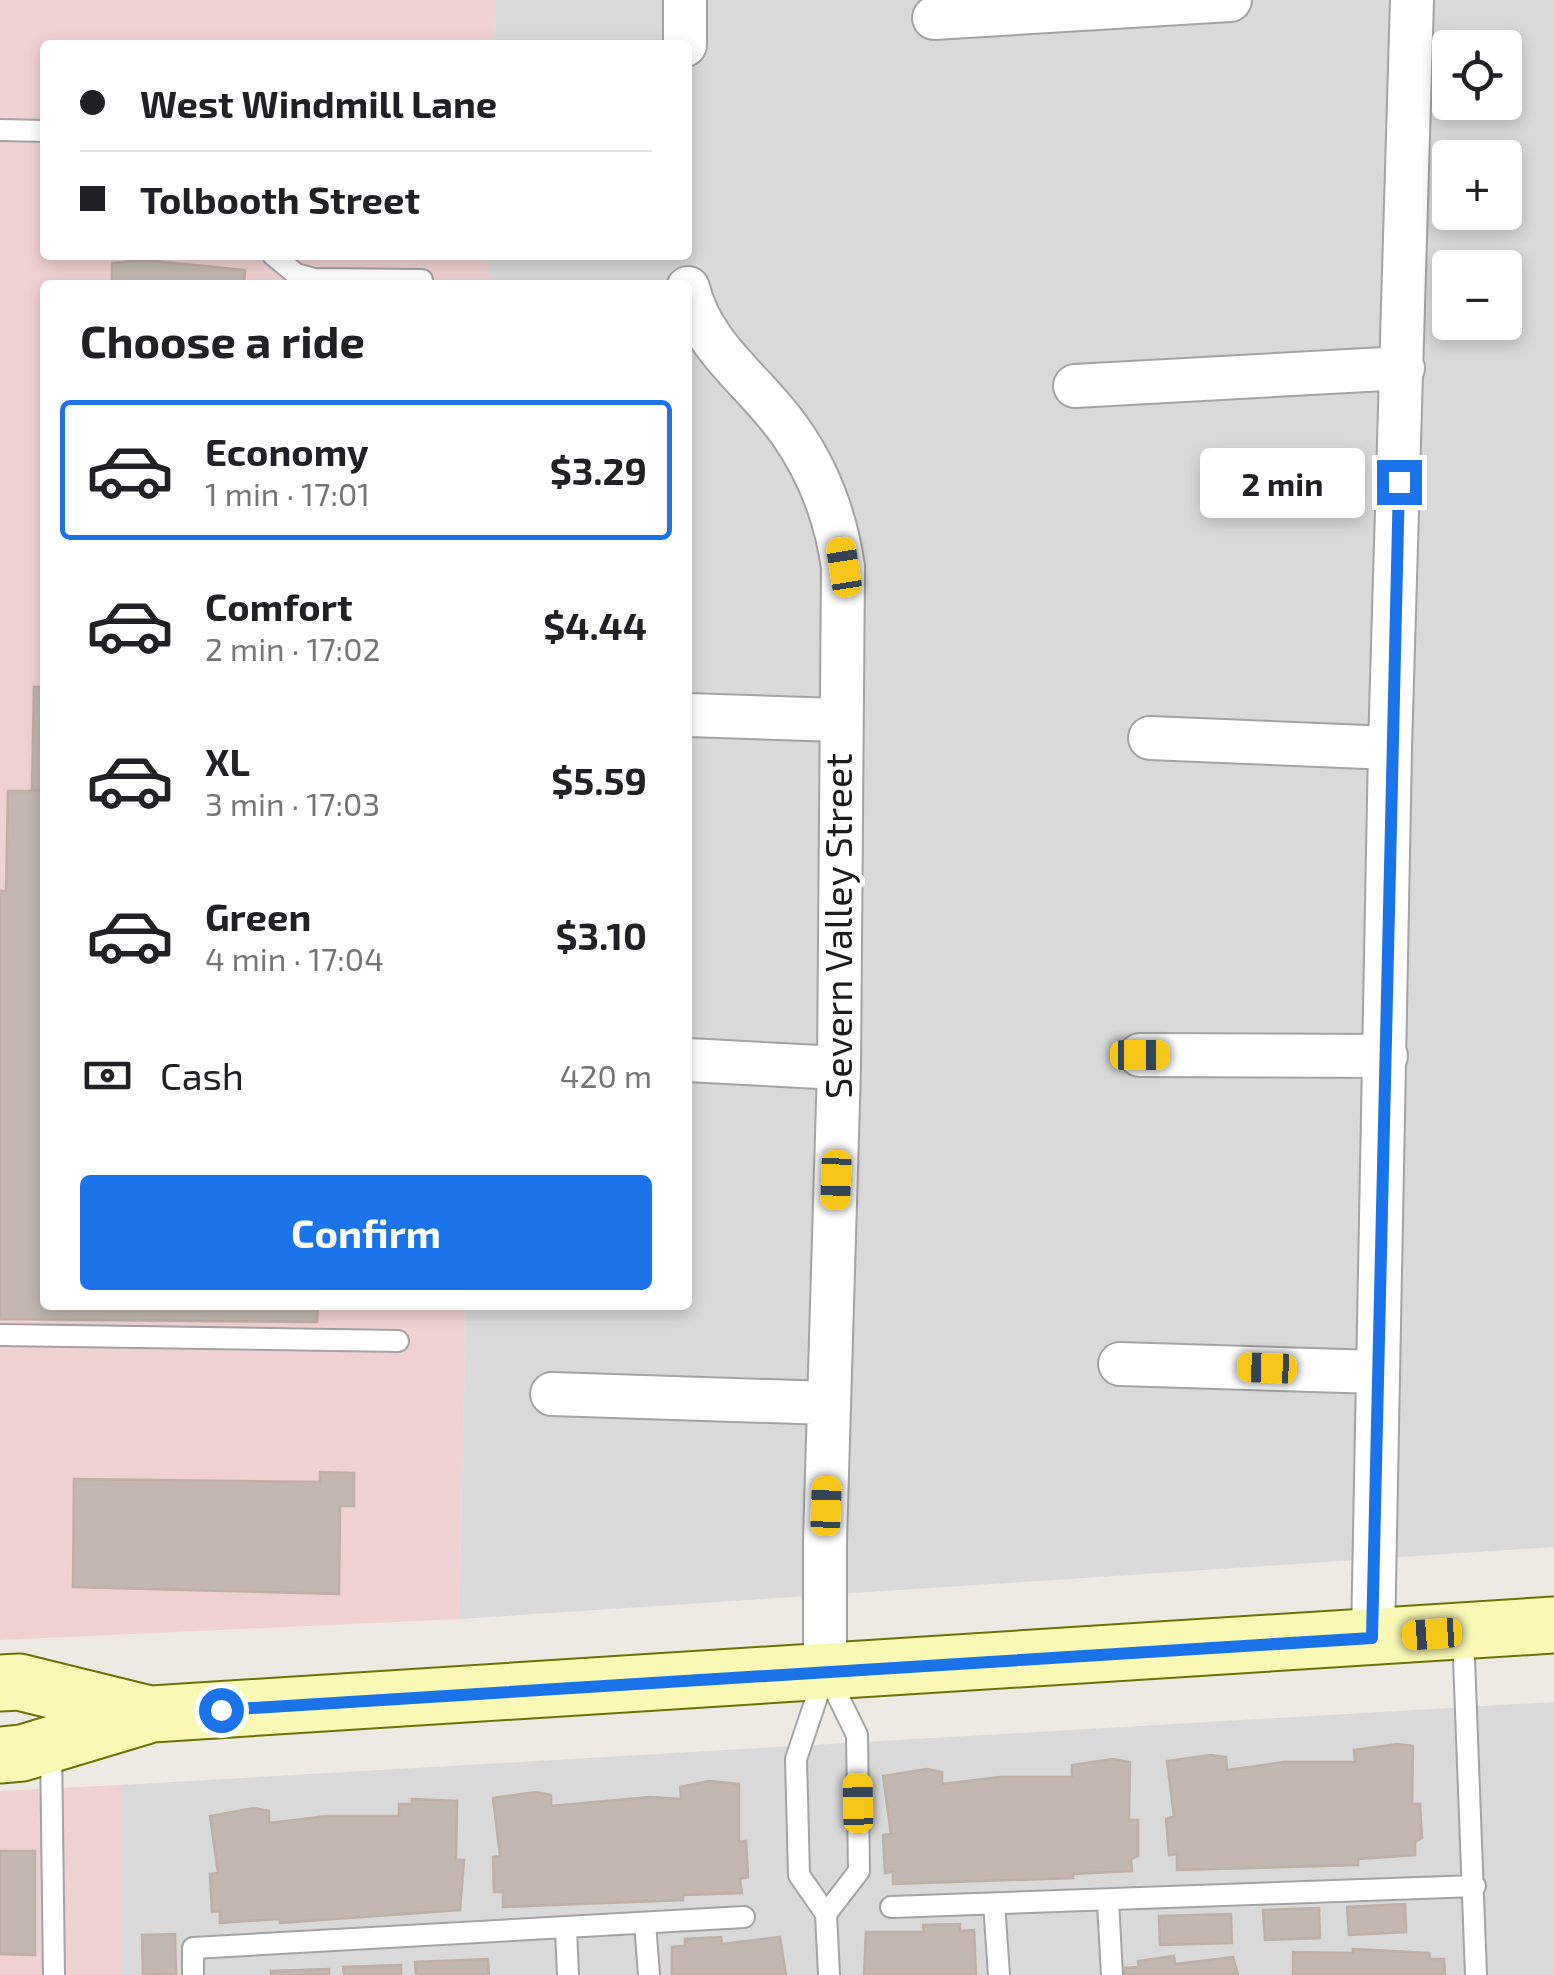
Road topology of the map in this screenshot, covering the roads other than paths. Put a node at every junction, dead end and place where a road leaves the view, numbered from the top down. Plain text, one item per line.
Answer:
1 (685, 0) edge
2 (1230, 0) edge
3 (1412, 0) edge
4 (934, 18) dead end
5 (685, 40) edge
6 (0, 130) edge
7 (40, 130) edge
8 (279, 260) edge
9 (422, 280) dead end
10 (692, 307) edge
11 (1403, 368) junction
12 (1076, 386) dead end
13 (692, 714) edge
14 (840, 720) junction
15 (1150, 738) dead end
16 (1390, 748) junction
17 (1140, 1055) dead end
18 (1386, 1056) junction
19 (692, 1060) edge
20 (840, 1068) junction
21 (0, 1335) edge
22 (398, 1341) dead end
23 (1120, 1364) dead end
24 (1378, 1372) junction
25 (552, 1394) dead end
26 (829, 1403) junction
27 (1554, 1625) edge
28 (1462, 1632) junction
29 (1372, 1638) junction
30 (826, 1671) junction
31 (0, 1683) edge
32 (152, 1714) junction
33 (26, 1750) edge
34 (1475, 1886) junction
35 (1108, 1902) junction
36 (994, 1904) junction
37 (891, 1907) dead end
38 (826, 1914) junction
39 (744, 1917) dead end
40 (646, 1924) junction
41 (566, 1929) junction
42 (54, 1975) edge
43 (192, 1975) edge
44 (568, 1975) edge
45 (649, 1975) edge
46 (829, 1975) edge
47 (999, 1975) edge
48 (1112, 1975) edge
49 (1476, 1975) edge

1 - 5 street
2 - 4 street
3 - 11 street
6 - 7 lane
8 - 9 lane
10 - 14 street, Severn Valley Street
11 - 12 street
11 - 16 street
13 - 14 street
14 - 20 street, Severn Valley Street
15 - 16 street
16 - 18 street
17 - 18 street
18 - 24 street
19 - 20 street
20 - 26 street, Severn Valley Street
21 - 22 lane
23 - 24 street
24 - 29 street
25 - 26 street
26 - 30 street, Severn Valley Street
27 - 28 main road
28 - 29 main road
28 - 34 lane
29 - 30 main road
30 - 32 main road
30 - 38 lane
30 - 38 lane
31 - 32 main road
32 - 33 main road
33 - 42 lane
34 - 35 lane
34 - 49 lane
35 - 36 lane
35 - 48 lane
36 - 37 lane
36 - 47 lane
38 - 46 lane
39 - 40 lane
40 - 41 lane
40 - 45 lane
41 - 43 lane
41 - 44 lane

